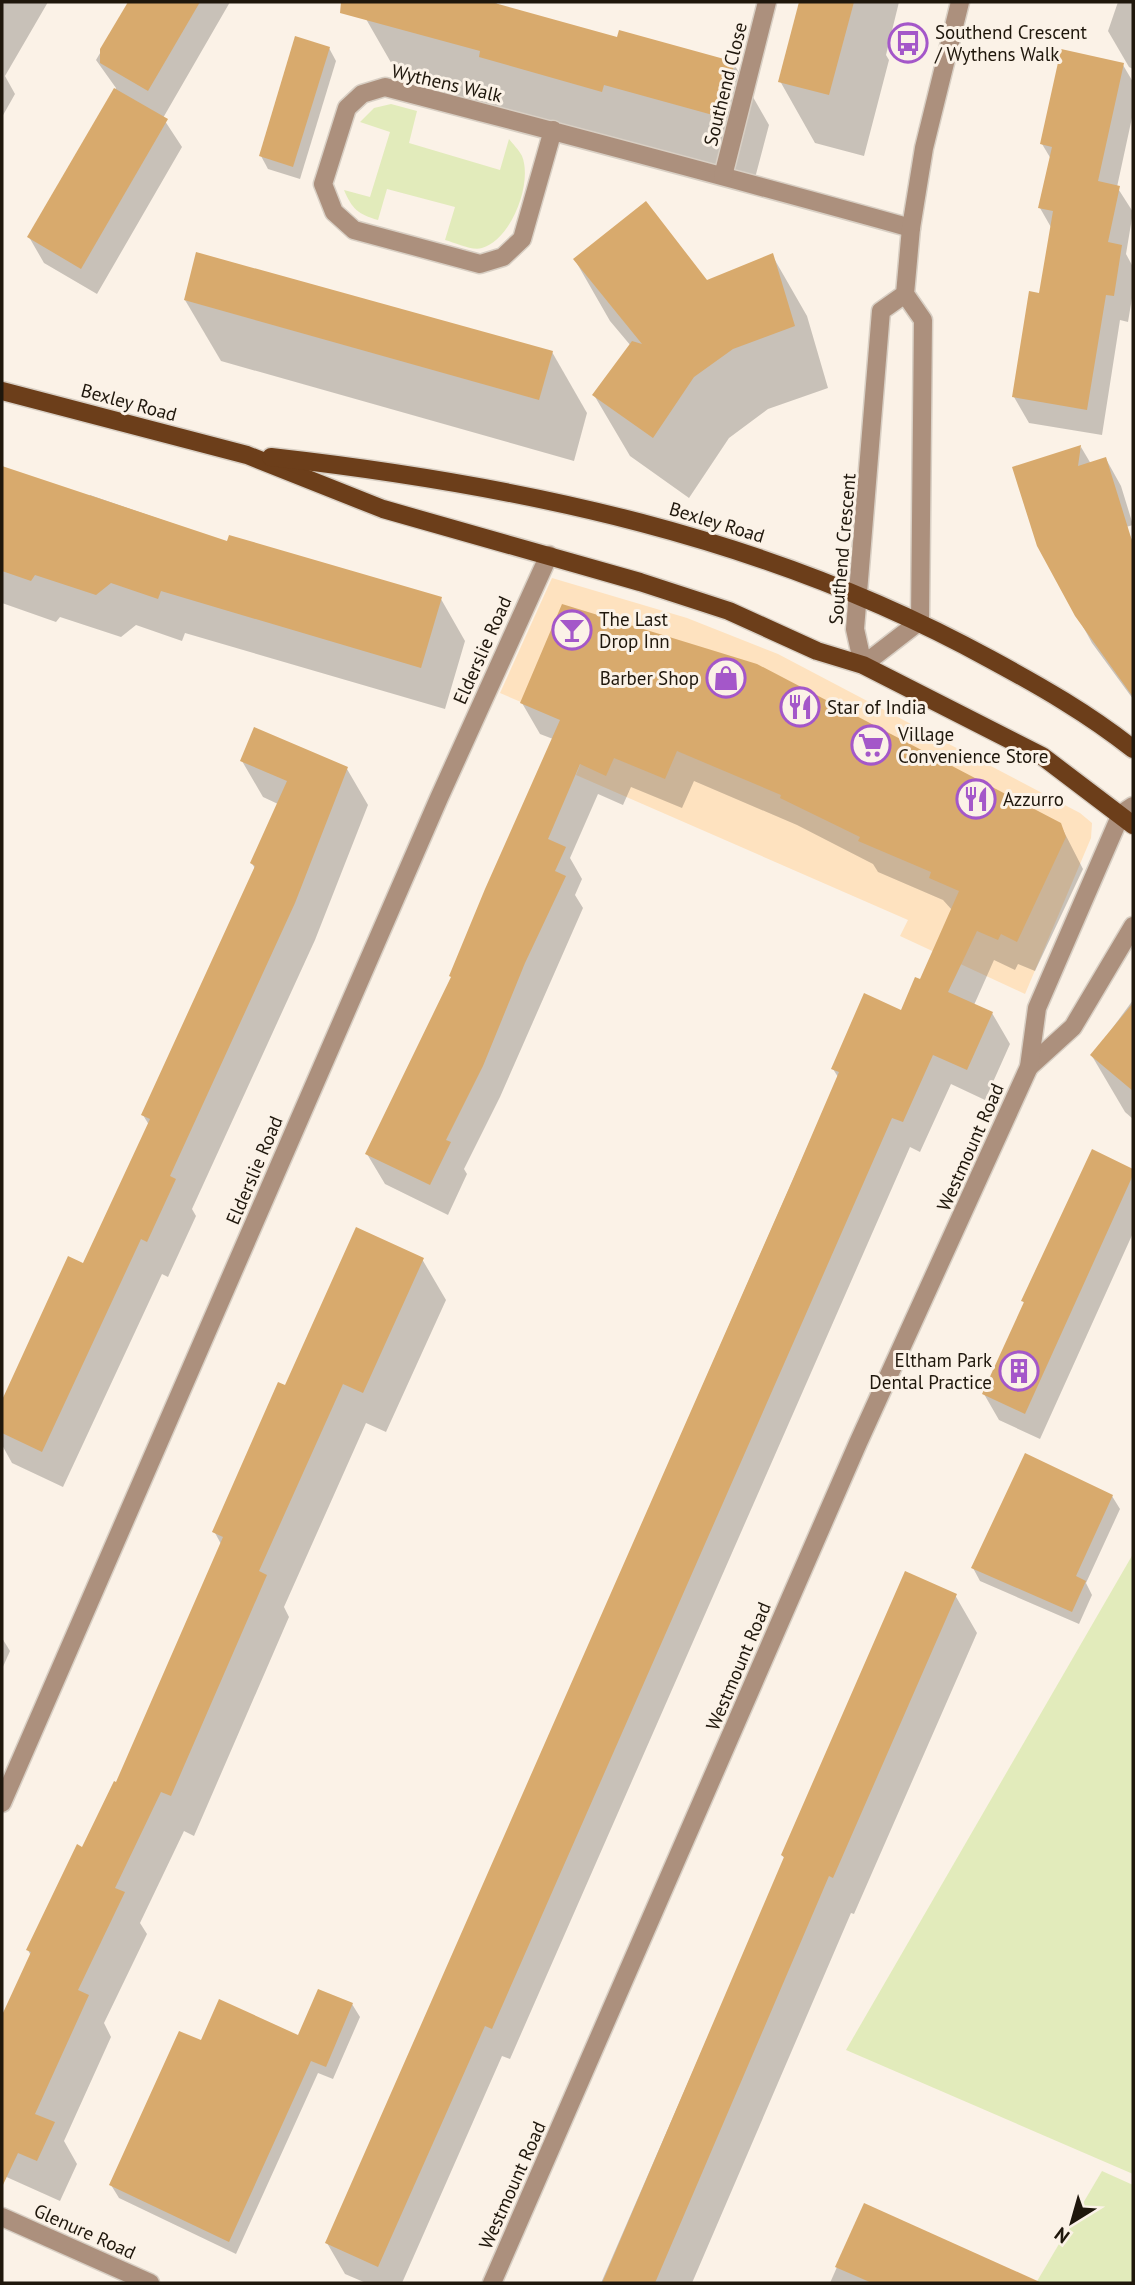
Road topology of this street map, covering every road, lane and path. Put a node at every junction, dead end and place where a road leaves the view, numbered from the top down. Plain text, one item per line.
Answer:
1 (767, 2) edge
2 (960, 2) edge
3 (553, 131) junction
4 (723, 176) junction
5 (911, 228) junction
6 (905, 294) junction
7 (2, 391) edge
8 (247, 455) junction
9 (549, 555) junction
10 (858, 593) junction
11 (920, 621) junction
12 (863, 665) junction
13 (1133, 749) edge
14 (1129, 815) edge
15 (1133, 926) edge
16 (1029, 1067) junction
17 (2, 1803) edge
18 (2, 2217) edge
19 (150, 2283) edge
20 (492, 2283) edge

1 - 4 street, Southend Close
2 - 5 street
3 - 3 street, Wythens Walk
3 - 4 street, Wythens Walk
4 - 5 street, Wythens Walk
5 - 6 street
6 - 10 street, Southend Crescent
6 - 11 street
7 - 8 main road, Bexley Road
8 - 9 main road, Bexley Road
8 - 10 main road, Bexley Road
9 - 12 main road, Bexley Road
9 - 17 street, Elderslie Road
10 - 11 main road, Bexley Road
10 - 12 street, Southend Crescent
11 - 12 street
11 - 13 main road, Bexley Road
12 - 14 main road, Bexley Road
14 - 16 street, Westmount Road
15 - 16 street, Westmount Road
16 - 20 street, Westmount Road
18 - 19 street, Glenure Road

